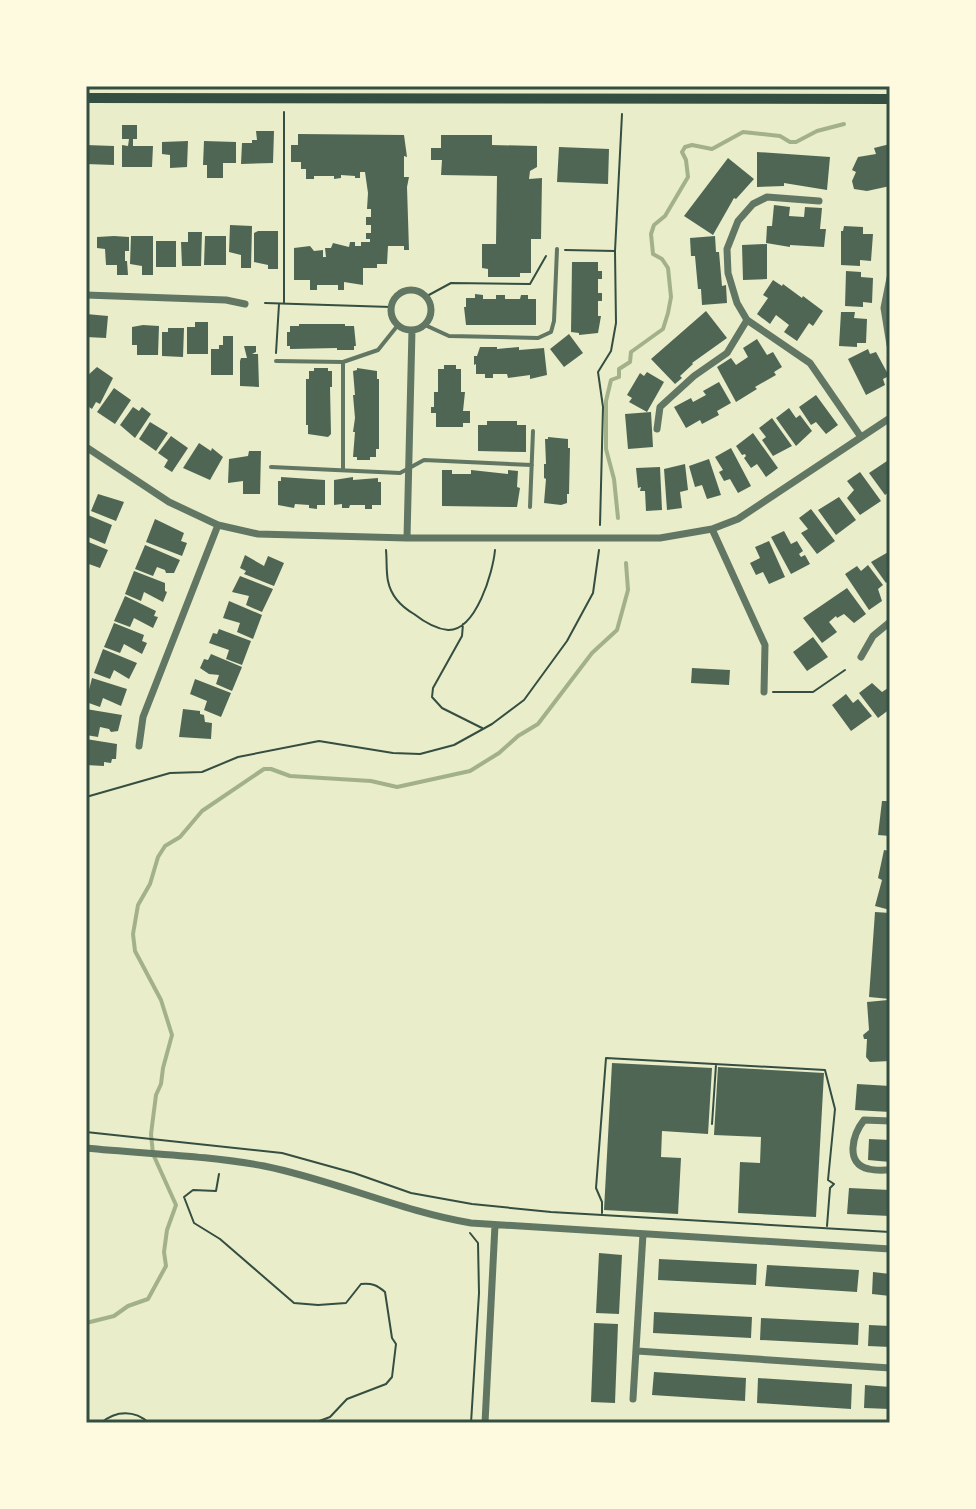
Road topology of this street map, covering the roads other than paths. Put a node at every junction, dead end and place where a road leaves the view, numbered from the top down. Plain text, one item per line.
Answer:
1 (437, 86) edge
2 (86, 98) edge
3 (890, 99) edge
4 (437, 100) junction
5 (819, 201) dead end
6 (557, 249) road end
7 (890, 278) edge
8 (86, 295) edge
9 (245, 304) dead end
10 (747, 320) junction
11 (398, 325) junction
12 (425, 325) junction
13 (412, 330) junction
14 (890, 345) edge
15 (276, 361) road end
16 (343, 362) junction
17 (890, 418) edge
18 (657, 429) dead end
19 (533, 431) dead end
20 (861, 437) junction
21 (86, 449) edge
22 (532, 465) junction
23 (271, 467) dead end
24 (410, 467) junction
25 (343, 470) junction
26 (530, 507) dead end
27 (218, 525) junction
28 (712, 529) junction
29 (407, 538) junction
30 (890, 622) edge
31 (861, 657) dead end
32 (764, 692) road end
33 (139, 746) dead end
34 (890, 1121) edge
35 (86, 1148) edge
36 (890, 1170) edge
37 (495, 1225) junction
38 (643, 1234) junction
39 (890, 1249) edge
40 (637, 1351) junction
41 (890, 1368) edge
42 (633, 1399) dead end
43 (485, 1423) edge

1 - 4 street
2 - 4 main road
3 - 4 main road
5 - 10 street
6 - 12 lane
7 - 14 street
8 - 9 street
10 - 18 street
10 - 20 street
11 - 12 street
11 - 13 street
11 - 16 lane
12 - 13 street
13 - 24 street
15 - 16 lane
16 - 25 lane
17 - 20 street
19 - 22 lane
20 - 28 street
21 - 27 street
22 - 24 lane
22 - 26 lane
23 - 25 lane
24 - 25 lane
24 - 29 street
27 - 29 street
27 - 33 street
28 - 29 street
28 - 32 street
30 - 31 street
34 - 36 street
35 - 37 street
37 - 38 street
37 - 43 street
38 - 39 street
38 - 40 street
40 - 41 street
40 - 42 street

